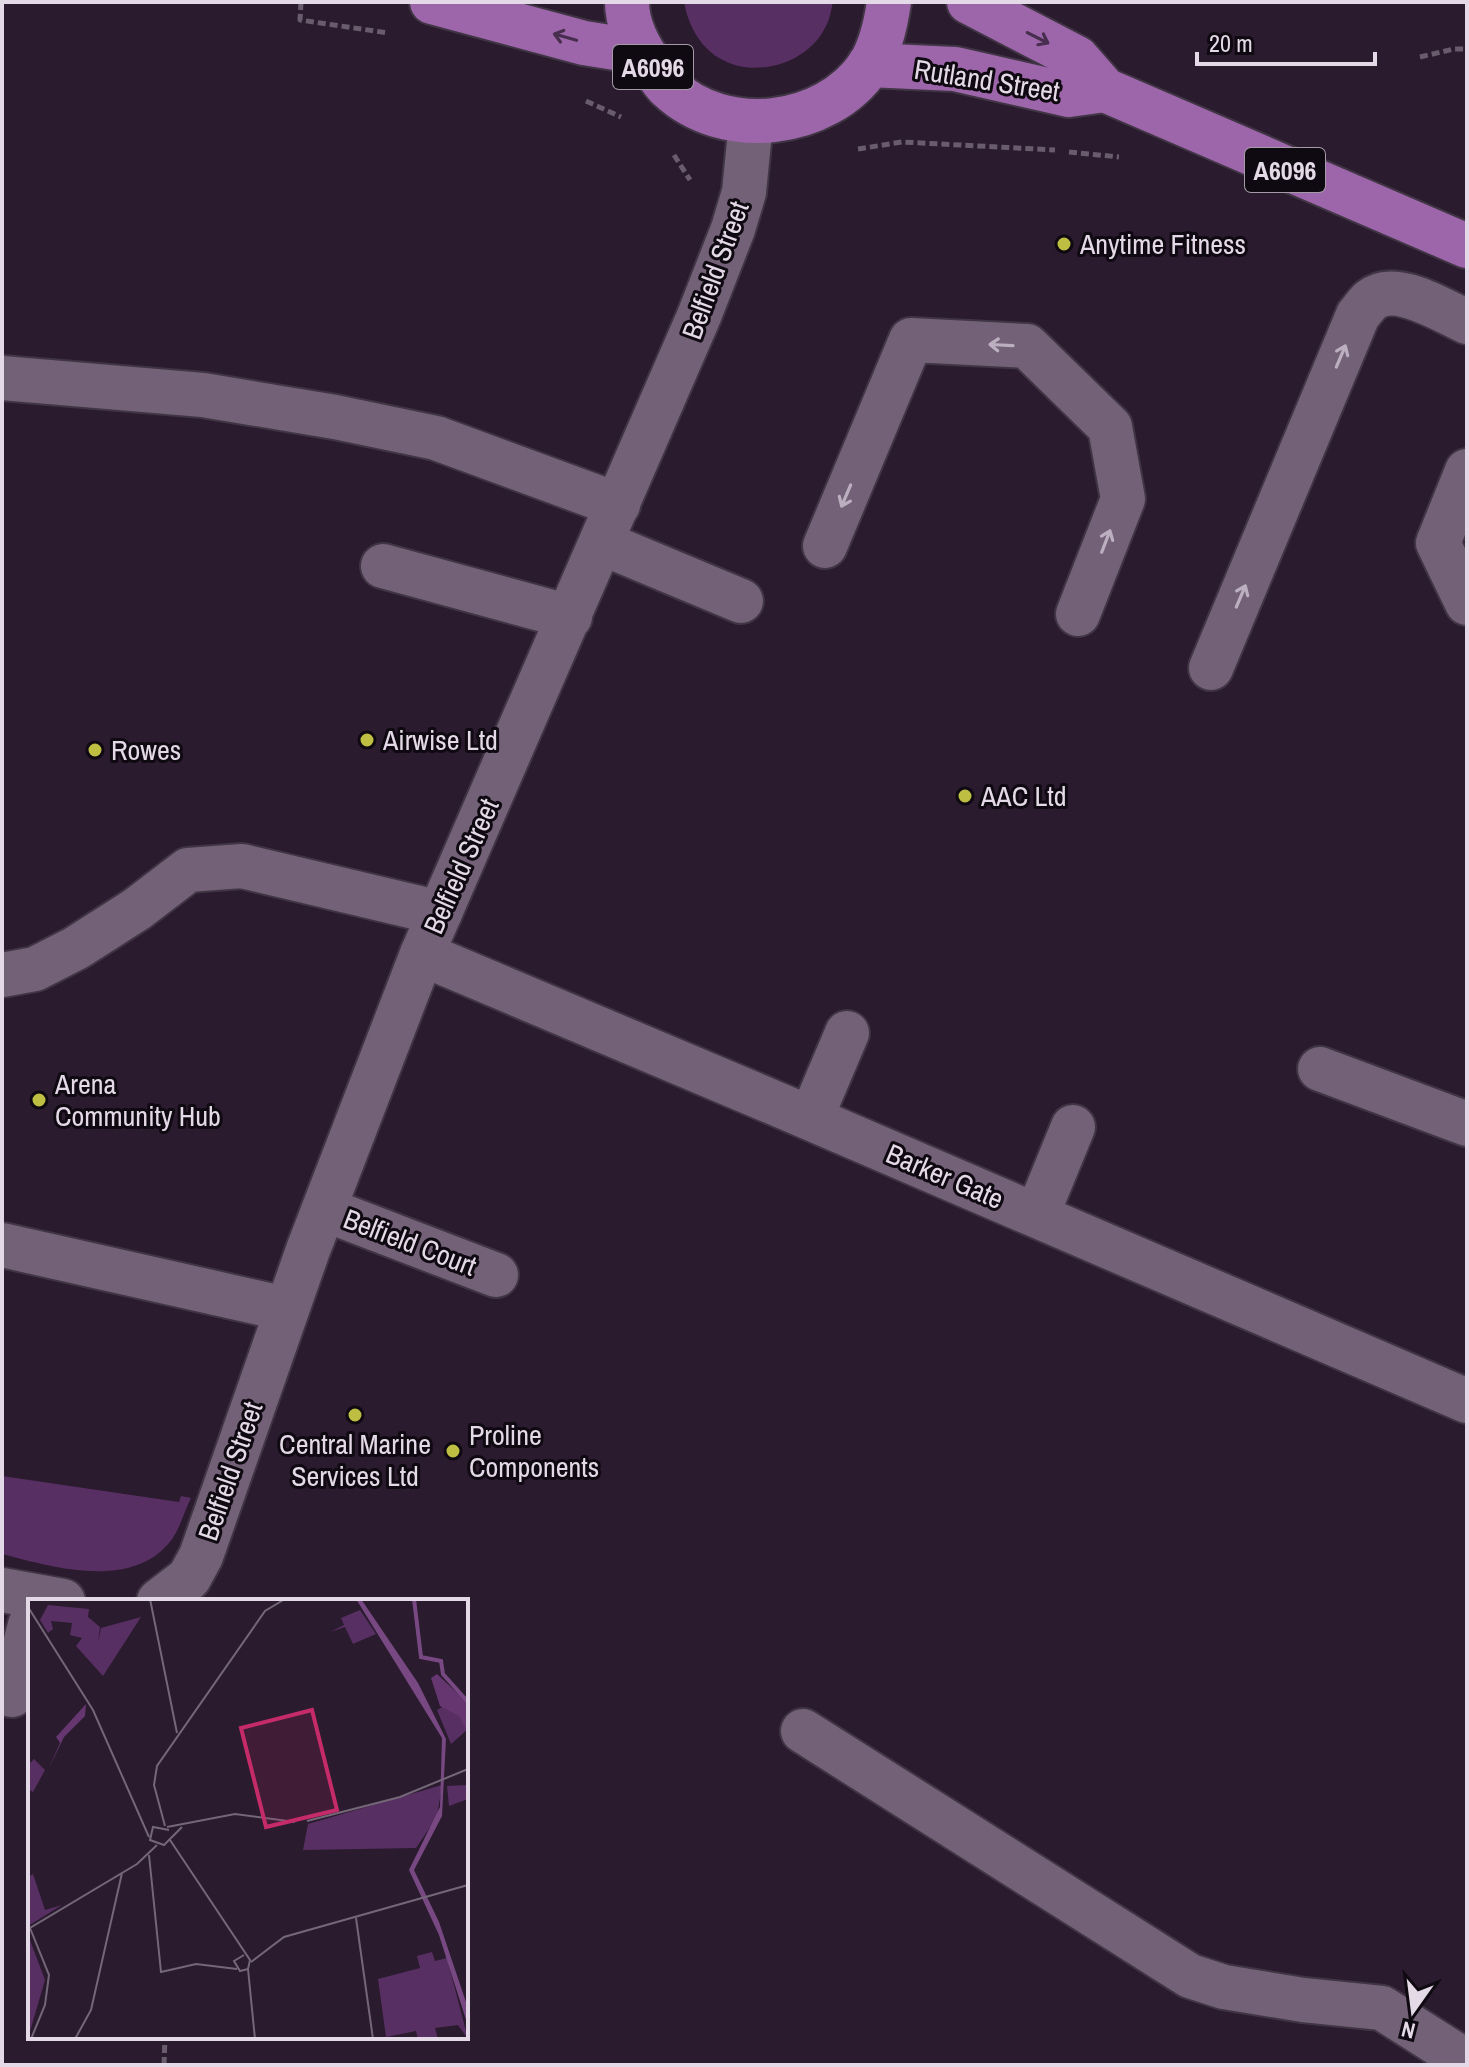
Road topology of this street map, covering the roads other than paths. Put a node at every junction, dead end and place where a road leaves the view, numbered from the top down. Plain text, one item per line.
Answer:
1 (432, 2) edge
2 (627, 2) edge
3 (889, 2) edge
4 (969, 2) edge
5 (641, 52) junction
6 (869, 65) junction
7 (1105, 90) junction
8 (751, 122) junction
9 (1467, 246) edge
10 (1467, 322) edge
11 (2, 378) edge
12 (1467, 471) edge
13 (610, 524) junction
14 (825, 546) dead end
15 (383, 566) dead end
16 (741, 601) dead end
17 (1467, 603) edge
18 (1078, 614) dead end
19 (570, 617) junction
20 (1211, 668) dead end
21 (440, 913) junction
22 (422, 954) junction
23 (2, 975) edge
24 (847, 1033) dead end
25 (1320, 1069) dead end
26 (811, 1118) junction
27 (1467, 1124) edge
28 (1073, 1127) dead end
29 (324, 1209) junction
30 (1037, 1215) junction
31 (2, 1245) edge
32 (496, 1275) dead end
33 (286, 1309) junction
34 (1467, 1401) edge
35 (162, 1599) edge
36 (28, 1628) edge
37 (12, 1695) dead end
38 (803, 1731) dead end
39 (1467, 2062) edge

5 -> 1 main road, A6096
2 - 5 main road, A6096
3 - 6 main road, A6096
4 -> 7 main road, Rutland Street / A6096
5 - 8 main road, A6096
6 - 7 main road, Rutland Street / A6096
6 - 8 main road, A6096
7 - 9 main road, Rutland Street / A6096
8 - 13 street, Belfield Street
20 -> 10 street
11 - 13 street
12 - 17 street
13 - 16 street
13 - 19 street, Belfield Street
18 -> 14 street
15 - 19 street
19 - 21 street, Belfield Street
21 - 22 street, Belfield Street
21 - 23 street
22 - 26 street, Barker Gate
22 - 29 street, Belfield Street
24 - 26 street
25 - 27 street
26 - 30 street, Barker Gate
28 - 30 street
29 - 32 street, Belfield Court
29 - 33 street, Belfield Street
30 - 34 street, Barker Gate
31 - 33 street
33 - 35 street, Belfield Street
36 - 37 street
38 - 39 street

